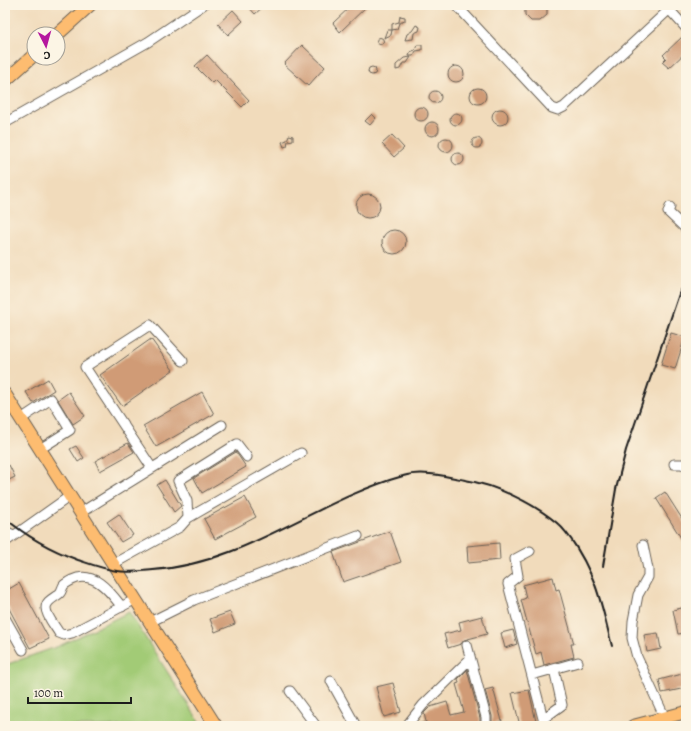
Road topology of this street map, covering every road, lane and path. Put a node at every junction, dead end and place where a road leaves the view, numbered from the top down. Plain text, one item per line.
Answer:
1 (90, 5) edge
2 (203, 5) edge
3 (456, 5) edge
4 (669, 6) edge
5 (66, 27) edge
6 (686, 28) edge
7 (26, 62) edge
8 (5, 81) edge
9 (5, 123) edge
10 (670, 207) dead end
11 (686, 229) edge
12 (183, 361) dead end
13 (5, 394) edge
14 (21, 419) junction
15 (222, 425) dead end
16 (40, 449) junction
17 (302, 453) dead end
18 (247, 457) dead end
19 (674, 464) dead end
20 (686, 467) edge
21 (152, 468) junction
22 (70, 496) junction
23 (80, 513) junction
24 (188, 518) junction
25 (5, 531) edge
26 (14, 535) junction
27 (358, 536) dead end
28 (5, 542) edge
29 (643, 546) dead end
30 (530, 551) dead end
31 (113, 564) junction
32 (136, 599) junction
33 (122, 607) junction
34 (5, 618) edge
35 (150, 622) junction
36 (467, 645) dead end
37 (23, 650) dead end
38 (470, 659) junction
39 (578, 662) dead end
40 (554, 669) junction
41 (532, 676) junction
42 (331, 682) dead end
43 (290, 691) dead end
44 (686, 712) edge
45 (664, 718) junction
46 (544, 722) edge
47 (216, 726) edge
48 (316, 726) edge
49 (356, 726) edge
50 (409, 726) edge
51 (486, 726) edge
52 (633, 726) edge

1 - 5 main road
2 - 9 street
3 - 4 street
4 - 6 street
7 - 8 main road
10 - 11 street
12 - 21 street
13 - 14 main road
14 - 16 main road
14 - 16 street
15 - 21 street
16 - 22 main road
17 - 24 street
18 - 24 street
19 - 20 street
21 - 23 street
22 - 23 main road
22 - 26 street
23 - 31 main road
24 - 31 street
25 - 26 street
26 - 28 street
27 - 35 street
29 - 45 street
30 - 41 street
31 - 32 main road
32 - 33 street
32 - 35 main road
33 - 33 street
34 - 37 street
35 - 47 main road
36 - 38 street
38 - 50 street
38 - 51 street
39 - 40 street
40 - 41 street
40 - 46 street
41 - 46 street
42 - 49 street
43 - 48 street
44 - 45 main road
45 - 52 main road

